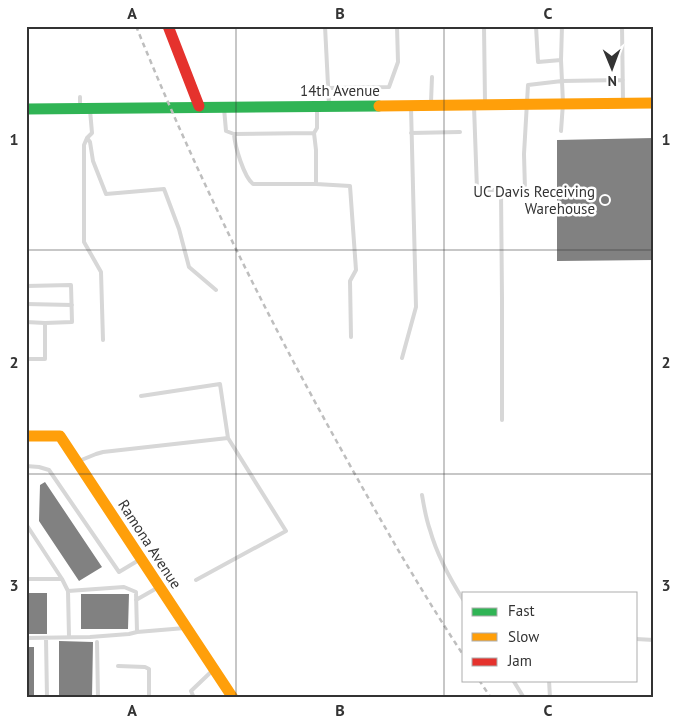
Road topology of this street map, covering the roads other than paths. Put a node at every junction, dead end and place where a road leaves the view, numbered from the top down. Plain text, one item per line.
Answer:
1 (168, 26) edge
2 (325, 26) edge
3 (397, 26) edge
4 (484, 26) edge
5 (536, 26) edge
6 (562, 26) edge
7 (622, 26) edge
8 (561, 60) junction
9 (432, 78) dead end
10 (623, 80) junction
11 (562, 81) junction
12 (328, 88) junction
13 (624, 103) junction
14 (654, 103) edge
15 (83, 104) junction
16 (431, 104) junction
17 (480, 104) junction
18 (527, 104) junction
19 (563, 104) junction
20 (323, 105) junction
21 (411, 105) junction
22 (199, 106) junction
23 (224, 106) junction
24 (26, 108) edge
25 (561, 131) dead end
26 (460, 132) dead end
27 (314, 133) junction
28 (411, 133) junction
29 (234, 134) junction
30 (87, 138) junction
31 (316, 184) junction
32 (501, 190) junction
33 (26, 286) edge
34 (216, 290) dead end
35 (26, 304) edge
36 (72, 304) junction
37 (26, 322) edge
38 (45, 323) junction
39 (351, 337) dead end
40 (103, 340) dead end
41 (402, 358) dead end
42 (26, 360) edge
43 (141, 396) dead end
44 (502, 420) dead end
45 (26, 436) edge
46 (228, 438) junction
47 (77, 461) junction
48 (26, 466) edge
49 (422, 495) dead end
50 (26, 524) edge
51 (141, 558) junction
52 (26, 579) edge
53 (62, 579) junction
54 (196, 580) dead end
55 (160, 587) junction
56 (68, 591) junction
57 (462, 598) edge
58 (136, 600) junction
59 (187, 628) junction
60 (137, 632) junction
61 (26, 638) edge
62 (46, 638) junction
63 (69, 638) junction
64 (638, 640) edge
65 (654, 640) edge
66 (97, 642) dead end
67 (118, 666) dead end
68 (214, 669) junction
69 (514, 682) edge
70 (548, 682) edge
71 (47, 698) edge
72 (98, 698) edge
73 (149, 698) edge
74 (194, 698) edge
75 (233, 698) edge
76 (524, 698) edge
77 (550, 698) edge

1 - 22 main road
2 - 12 lane
3 - 12 lane
4 - 17 lane
5 - 8 lane
6 - 8 lane
7 - 10 lane
8 - 11 lane
9 - 16 lane
10 - 11 lane
10 - 13 lane
11 - 18 lane
11 - 19 lane
12 - 20 lane
13 - 14 main road, 14th Avenue
13 - 19 main road, 14th Avenue
15 - 22 main road, 14th Avenue
15 - 24 main road, 14th Avenue
15 - 30 lane
16 - 17 main road, 14th Avenue
16 - 21 main road, 14th Avenue
17 - 18 main road, 14th Avenue
17 - 32 lane
18 - 19 main road, 14th Avenue
18 - 32 lane
19 - 25 lane
20 - 21 main road, 14th Avenue
20 - 23 main road, 14th Avenue
20 - 27 lane
21 - 28 lane
22 - 23 main road, 14th Avenue
23 - 29 lane
26 - 28 lane
27 - 29 lane
27 - 31 lane
28 - 41 lane
29 - 31 lane
30 - 34 lane
30 - 40 lane
31 - 39 lane
32 - 44 lane
33 - 36 lane
35 - 36 lane
36 - 38 lane
37 - 38 lane
38 - 42 lane
43 - 46 lane
45 - 47 main road, Ramona Avenue
45 - 48 lane
46 - 47 lane
46 - 54 lane
47 - 51 main road, Ramona Avenue
48 - 50 lane
48 - 51 lane
49 - 57 lane
50 - 53 lane
51 - 55 main road, Ramona Avenue
52 - 53 lane
53 - 56 lane
55 - 58 lane
55 - 59 main road, Ramona Avenue
56 - 58 lane
56 - 63 lane
58 - 60 lane
59 - 60 lane
59 - 68 main road, Ramona Avenue
60 - 63 lane
61 - 62 lane
62 - 63 lane
62 - 71 lane
64 - 65 lane
66 - 72 lane
67 - 73 lane
68 - 74 lane
68 - 75 main road, Ramona Avenue
69 - 76 lane
70 - 77 lane

